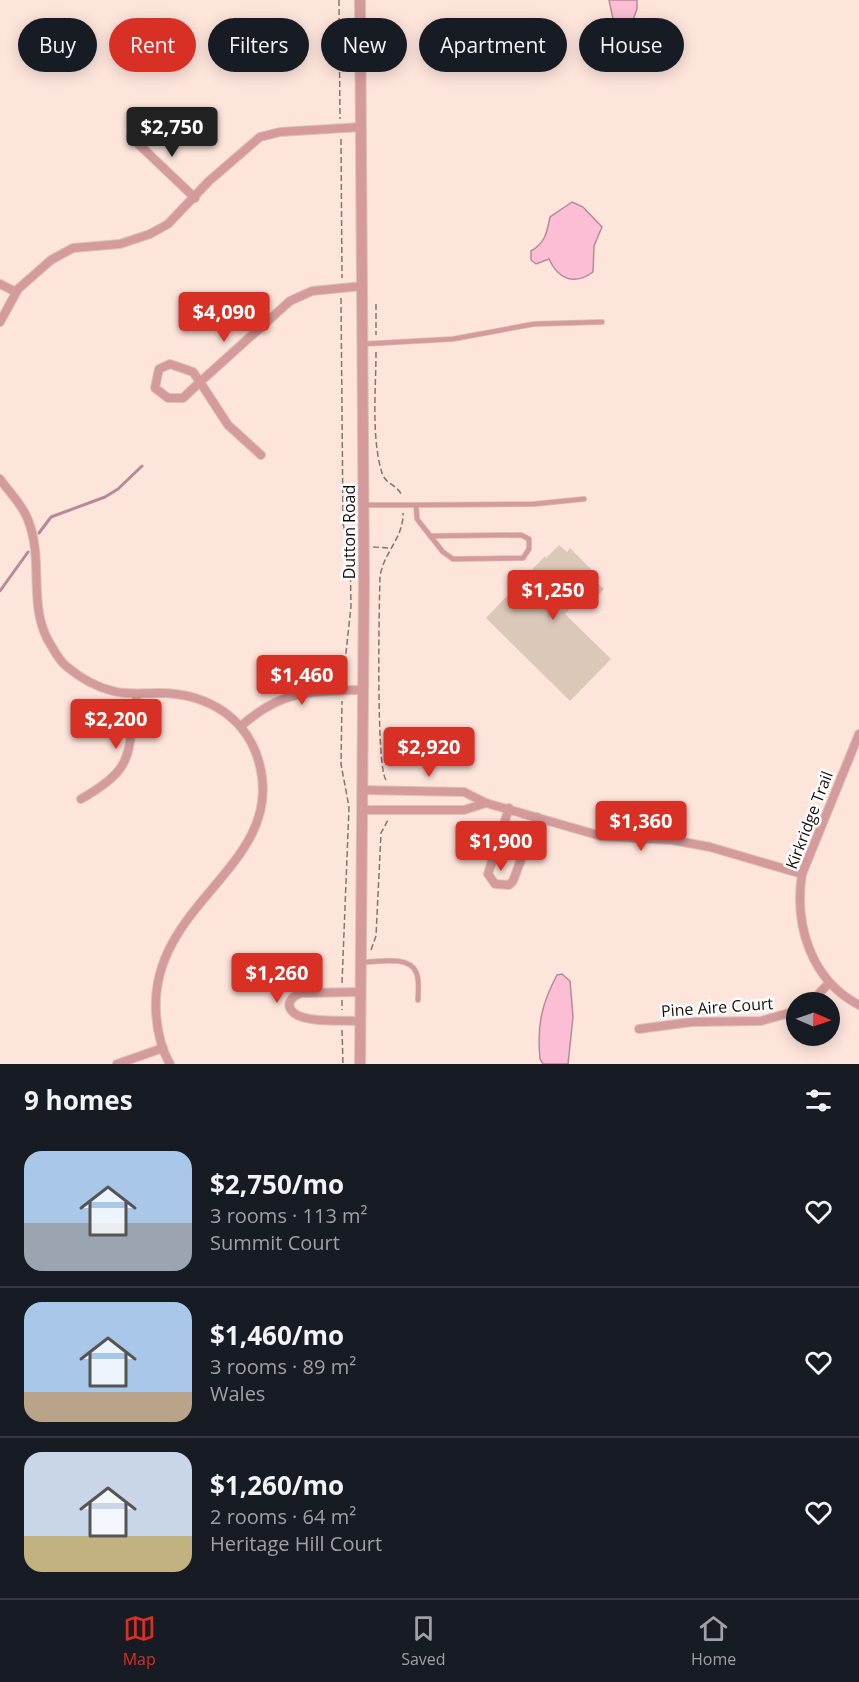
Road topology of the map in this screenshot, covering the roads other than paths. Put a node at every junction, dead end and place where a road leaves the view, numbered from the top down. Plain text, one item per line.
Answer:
1 (360, 0) edge
2 (361, 128) junction
3 (131, 137) dead end
4 (195, 198) junction
5 (0, 284) edge
6 (363, 286) junction
7 (16, 292) junction
8 (0, 322) edge
9 (602, 322) dead end
10 (363, 344) junction
11 (200, 382) junction
12 (261, 455) dead end
13 (0, 479) edge
14 (584, 499) dead end
15 (364, 505) junction
16 (416, 506) junction
17 (430, 536) junction
18 (363, 690) junction
19 (137, 695) junction
20 (241, 726) junction
21 (859, 734) edge
22 (362, 790) junction
23 (81, 799) dead end
24 (486, 803) junction
25 (509, 808) junction
26 (362, 810) junction
27 (537, 817) junction
28 (802, 874) junction
29 (363, 962) junction
30 (830, 983) junction
31 (360, 992) junction
32 (821, 992) edge
33 (418, 1000) dead end
34 (859, 1005) edge
35 (786, 1014) edge
36 (360, 1021) junction
37 (639, 1029) dead end
38 (163, 1048) junction
39 (117, 1064) edge
40 (170, 1064) edge
41 (360, 1064) edge

1 - 2 street, Dutton Road
2 - 4 street
2 - 6 street, Dutton Road
3 - 4 street
4 - 7 street
5 - 7 street
6 - 10 street, Dutton Road
6 - 11 street
7 - 8 street
9 - 10 lane
10 - 15 street, Dutton Road
11 - 11 street
11 - 12 street
13 - 19 street
14 - 16 lane
15 - 16 lane
15 - 18 street, Dutton Road
16 - 17 lane
17 - 17 lane
18 - 20 street
18 - 22 street, Dutton Road
19 - 20 street
19 - 23 street
20 - 38 street
21 - 28 street, Kirkridge Trail
22 - 24 street
22 - 26 street, Dutton Road
24 - 25 street
24 - 26 street
25 - 27 street
25 - 27 street
26 - 29 street, Dutton Road
27 - 28 street
28 - 30 street, Kirkridge Trail
29 - 31 street, Dutton Road
29 - 33 lane
30 - 32 street
30 - 34 street, Kirkridge Trail
31 - 36 street, Dutton Road
31 - 36 street
35 - 37 street, Pine Aire Court
36 - 41 street, Dutton Road
38 - 39 street
38 - 40 street

